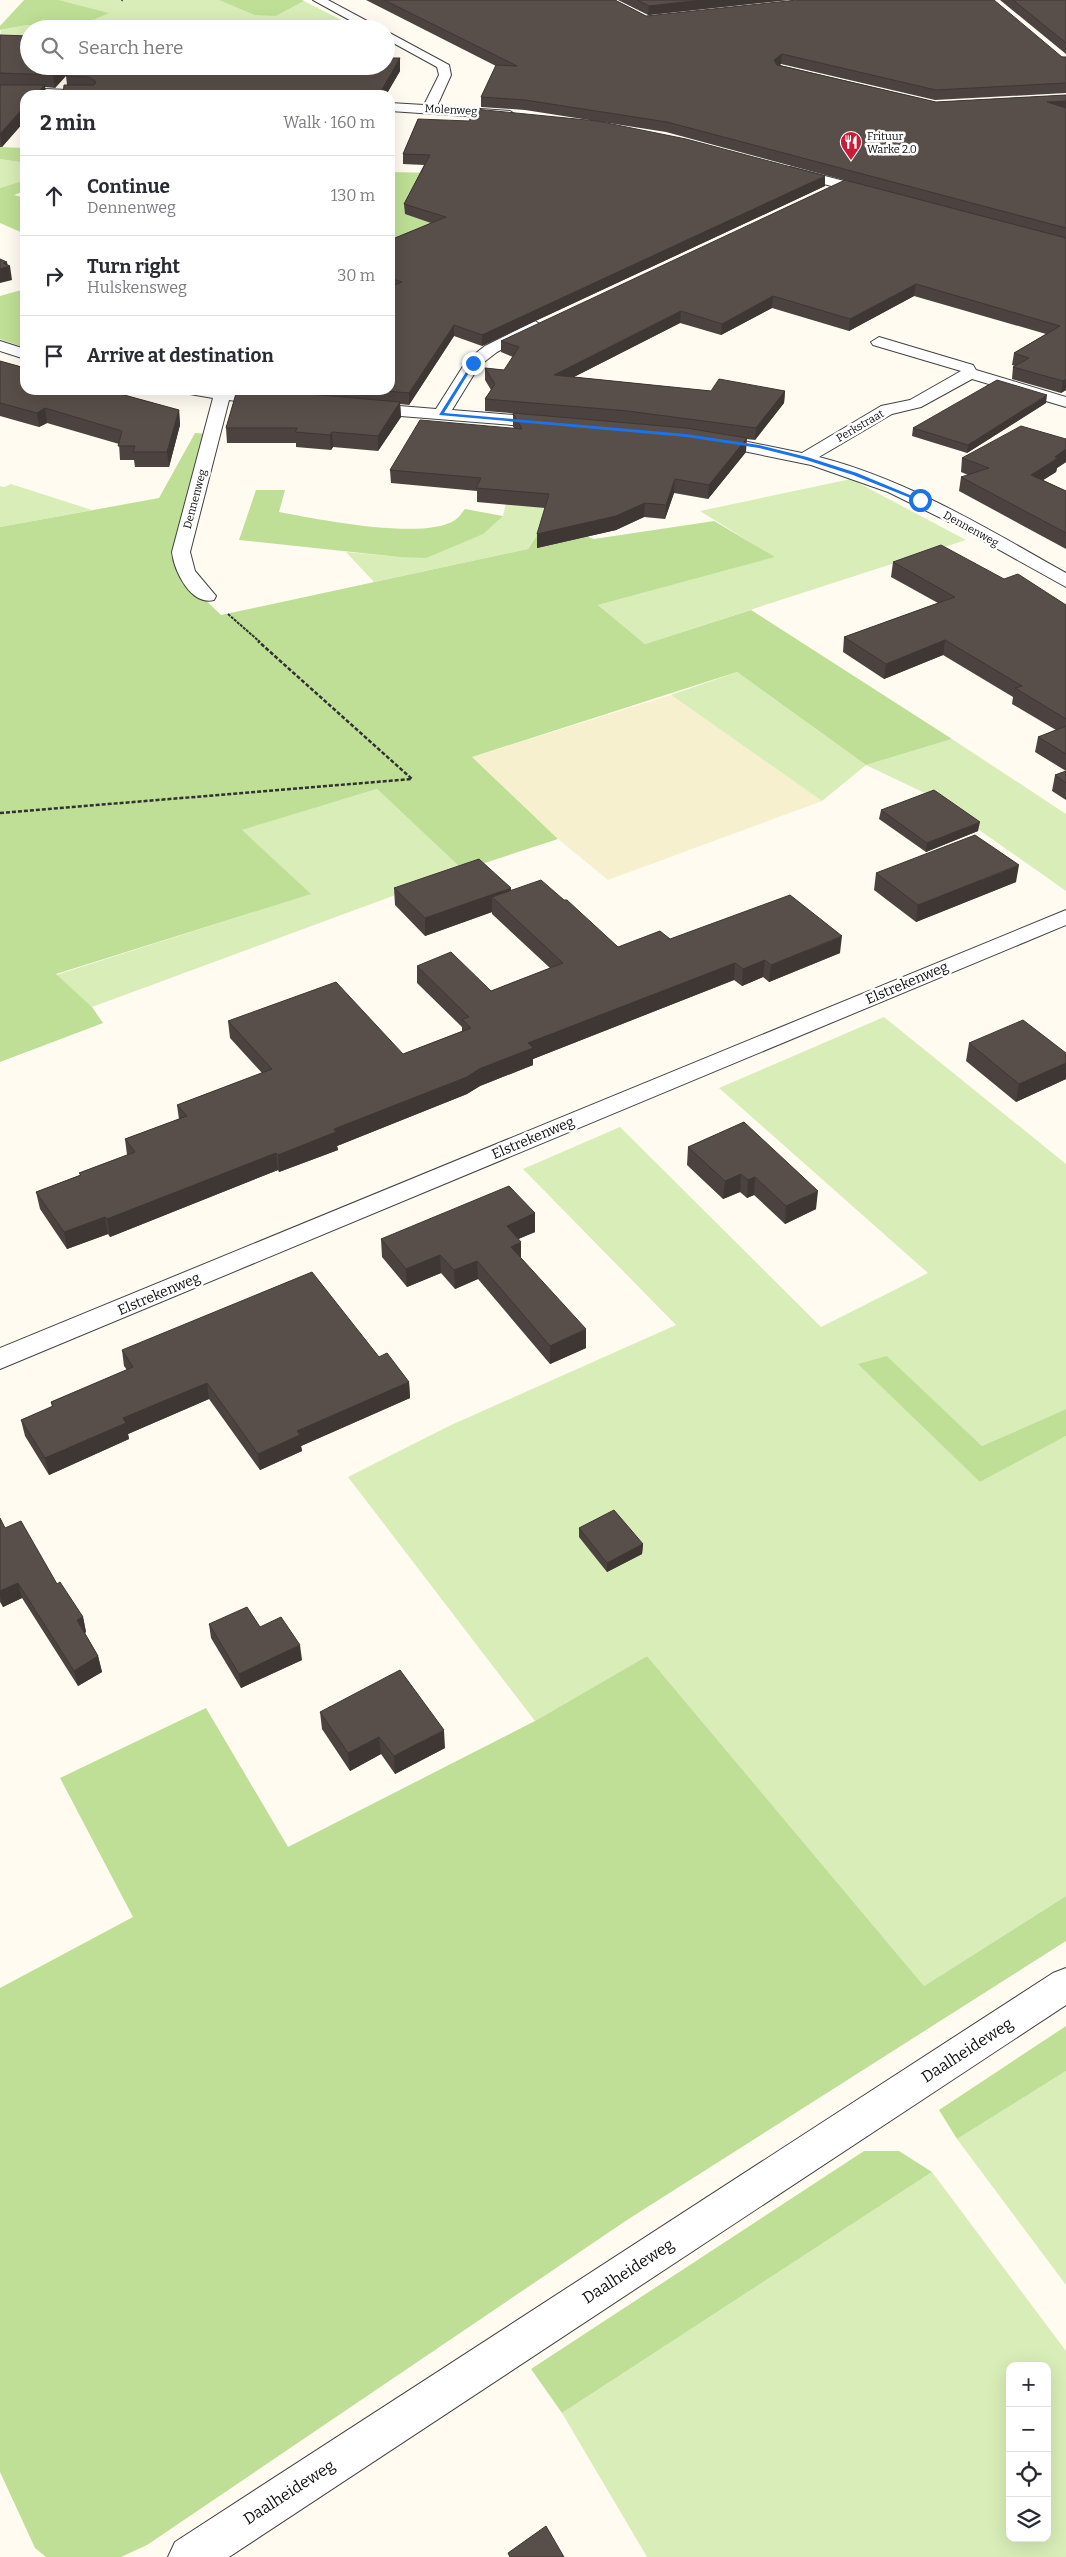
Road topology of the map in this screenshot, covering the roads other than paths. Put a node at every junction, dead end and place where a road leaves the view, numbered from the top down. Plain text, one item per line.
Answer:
1 (319, 0) edge
2 (358, 20) edge
3 (395, 39) edge
4 (406, 58) dead end
5 (433, 58) junction
6 (0, 91) edge
7 (20, 92) edge
8 (395, 107) edge
9 (428, 109) junction
10 (524, 116) edge
11 (778, 168) edge
12 (844, 185) junction
13 (826, 194) edge
14 (891, 198) edge
15 (547, 321) edge
16 (879, 342) dead end
17 (0, 346) edge
18 (20, 352) edge
19 (970, 373) junction
20 (222, 395) edge
21 (230, 395) edge
22 (290, 402) edge
23 (1066, 402) edge
24 (346, 407) edge
25 (441, 414) junction
26 (568, 425) edge
27 (695, 437) edge
28 (805, 458) junction
29 (1066, 581) edge
30 (207, 596) road end
31 (1066, 917) edge
32 (0, 1360) edge
33 (1066, 1985) edge
34 (190, 2557) edge

1 - 2 street
3 - 5 street
4 - 5 street
5 - 9 street
6 - 7 street
8 - 9 street, Molenweg
9 - 10 street, Molenweg
11 - 12 street
12 - 13 street
12 - 14 street
15 - 25 street
16 - 19 street
17 - 18 street
19 - 23 street
19 - 28 street, Perkstraat
20 - 30 street, Dennenweg
21 - 22 street
24 - 25 street
25 - 26 street
27 - 28 street, Dennenweg
28 - 29 street, Dennenweg
31 - 32 street, Elstrekenweg
33 - 34 street, Daalheideweg

